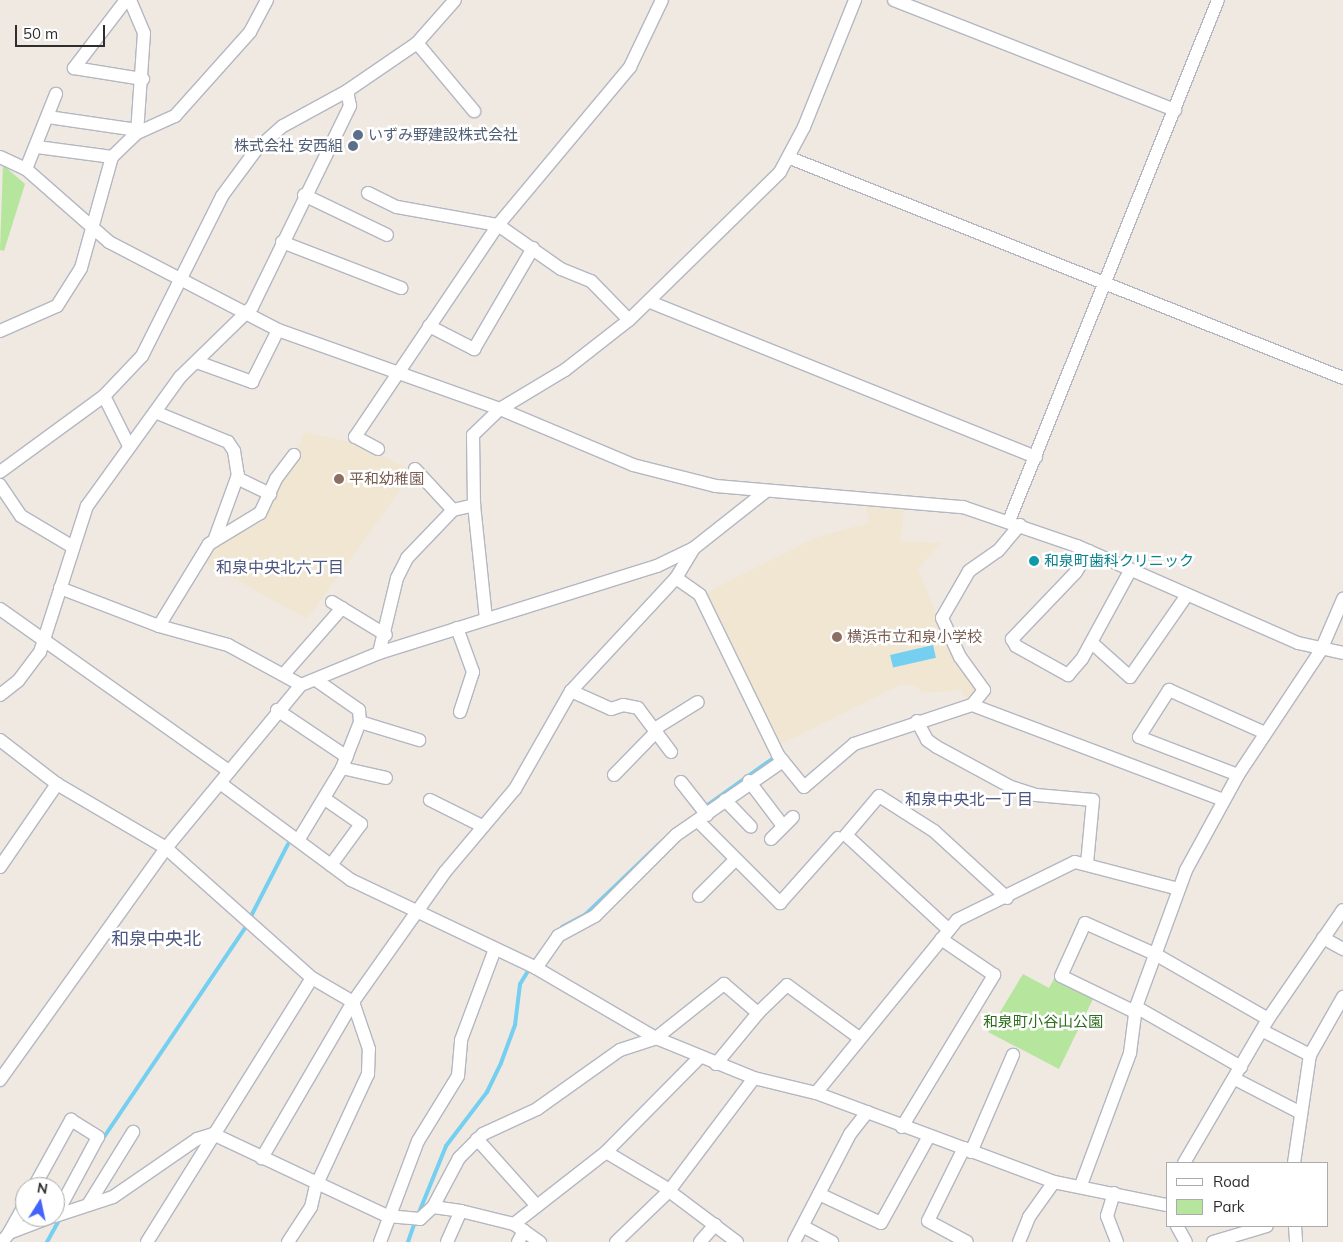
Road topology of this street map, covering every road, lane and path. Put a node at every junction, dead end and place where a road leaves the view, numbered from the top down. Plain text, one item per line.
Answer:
1 (126, 0) edge
2 (130, 0) edge
3 (267, 0) edge
4 (455, 0) edge
5 (662, 0) edge
6 (854, 0) edge
7 (894, 0) edge
8 (1218, 0) edge
9 (417, 43) junction
10 (143, 79) junction
11 (347, 91) junction
12 (56, 94) dead end
13 (1175, 110) junction
14 (474, 111) dead end
15 (48, 117) junction
16 (137, 132) junction
17 (37, 147) junction
18 (112, 157) junction
19 (790, 158) junction
20 (1, 160) edge
21 (26, 169) junction
22 (368, 194) dead end
23 (304, 195) junction
24 (498, 225) junction
25 (93, 232) junction
26 (387, 235) dead end
27 (282, 242) junction
28 (533, 248) junction
29 (181, 281) junction
30 (1105, 286) junction
31 (402, 288) dead end
32 (650, 302) junction
33 (248, 314) junction
34 (629, 320) junction
35 (429, 326) junction
36 (278, 330) junction
37 (0, 331) edge
38 (197, 362) junction
39 (398, 372) junction
40 (1343, 378) edge
41 (104, 396) junction
42 (500, 409) junction
43 (155, 412) junction
44 (128, 444) junction
45 (378, 449) dead end
46 (294, 455) dead end
47 (1036, 456) junction
48 (416, 469) dead end
49 (0, 472) edge
50 (237, 478) junction
51 (0, 485) edge
52 (766, 492) junction
53 (270, 494) junction
54 (474, 505) junction
55 (454, 510) junction
56 (1015, 523) junction
57 (214, 541) junction
58 (72, 547) junction
59 (694, 548) junction
60 (1089, 551) junction
61 (1131, 569) junction
62 (676, 578) junction
63 (60, 588) junction
64 (1187, 595) junction
65 (1343, 599) edge
66 (0, 609) edge
67 (486, 619) junction
68 (159, 626) junction
69 (457, 628) junction
70 (386, 635) junction
71 (44, 640) junction
72 (1092, 643) junction
73 (1320, 650) junction
74 (379, 653) junction
75 (1343, 654) edge
76 (284, 674) junction
77 (316, 680) junction
78 (301, 685) junction
79 (571, 691) junction
80 (0, 695) edge
81 (698, 702) dead end
82 (972, 705) junction
83 (277, 710) junction
84 (460, 712) dead end
85 (917, 721) junction
86 (360, 722) junction
87 (656, 729) junction
88 (1266, 732) junction
89 (0, 740) edge
90 (419, 740) dead end
91 (671, 752) dead end
92 (783, 761) junction
93 (345, 762) junction
94 (229, 771) junction
95 (614, 775) dead end
96 (1238, 775) junction
97 (386, 778) dead end
98 (749, 781) junction
99 (681, 782) dead end
100 (220, 783) junction
101 (58, 784) junction
102 (325, 799) junction
103 (430, 800) dead end
104 (725, 800) junction
105 (1224, 800) junction
106 (702, 812) junction
107 (482, 826) junction
108 (751, 827) dead end
109 (838, 838) dead end
110 (299, 839) junction
111 (771, 840) dead end
112 (166, 848) junction
113 (736, 859) junction
114 (1086, 863) junction
115 (331, 865) junction
116 (0, 867) edge
117 (1179, 889) junction
118 (699, 896) dead end
119 (1007, 898) junction
120 (1343, 910) edge
121 (419, 914) junction
122 (945, 934) junction
123 (1323, 938) junction
124 (496, 949) junction
125 (1343, 949) edge
126 (1155, 954) junction
127 (532, 966) junction
128 (312, 978) junction
129 (1343, 997) edge
130 (353, 1002) junction
131 (1136, 1010) junction
132 (758, 1013) junction
133 (1265, 1025) junction
134 (858, 1037) junction
135 (656, 1038) junction
136 (1310, 1055) junction
137 (1013, 1056) dead end
138 (700, 1057) junction
139 (716, 1064) junction
140 (1241, 1067) junction
141 (754, 1078) junction
142 (1235, 1079) junction
143 (0, 1080) edge
144 (816, 1093) junction
145 (867, 1112) junction
146 (1302, 1113) junction
147 (902, 1127) junction
148 (133, 1132) dead end
149 (213, 1134) junction
150 (930, 1136) junction
151 (477, 1139) junction
152 (967, 1150) junction
153 (606, 1152) junction
154 (262, 1158) junction
155 (1185, 1162) edge
156 (1294, 1162) edge
157 (40, 1177) edge
158 (1054, 1182) junction
159 (1081, 1185) junction
160 (316, 1186) junction
161 (668, 1190) junction
162 (1114, 1193) junction
163 (819, 1194) junction
164 (65, 1196) edge
165 (88, 1205) junction
166 (1166, 1205) edge
167 (537, 1206) junction
168 (433, 1207) junction
169 (461, 1210) junction
170 (65, 1213) edge
171 (387, 1216) junction
172 (15, 1220) edge
173 (715, 1225) junction
174 (28, 1227) edge
175 (804, 1227) junction
176 (1178, 1227) edge
177 (1264, 1227) edge
178 (1295, 1227) edge
179 (519, 1232) edge
180 (5, 1237) edge
181 (147, 1242) edge
182 (288, 1242) edge
183 (380, 1242) edge
184 (447, 1242) edge
185 (540, 1242) edge
186 (616, 1242) edge
187 (700, 1242) edge
188 (738, 1242) edge
189 (794, 1242) edge
190 (832, 1242) edge
191 (967, 1242) edge
192 (1019, 1242) edge
193 (1116, 1242) edge
194 (1186, 1242) edge
195 (1213, 1242) edge
196 (1296, 1242) edge

1 - 10 street
2 - 10 street
3 - 16 street
4 - 9 street
5 - 24 street
6 - 19 street
7 - 13 street
8 - 13 street
9 - 11 street
9 - 14 street
10 - 16 street
11 - 23 street
11 - 29 street
12 - 15 street
13 - 30 street
15 - 16 street
15 - 17 street
16 - 18 street
17 - 18 street
17 - 21 street
18 - 25 street
19 - 30 street
19 - 32 street
20 - 21 street
21 - 25 street
22 - 24 street
23 - 26 street
23 - 27 street
24 - 28 street
24 - 35 street
25 - 29 street
25 - 37 street
27 - 31 street
27 - 33 street
28 - 34 street
28 - 35 street
29 - 33 street
29 - 41 street
30 - 40 street
30 - 47 street
32 - 34 street
32 - 47 street
33 - 36 street
33 - 38 street
34 - 42 street
35 - 39 street
36 - 38 street
36 - 39 street
38 - 43 street
39 - 42 street
39 - 45 street
41 - 44 street
41 - 49 street
42 - 52 street
42 - 54 street
43 - 44 street
43 - 50 street
44 - 58 street
46 - 53 street
47 - 56 street
48 - 55 street
50 - 53 street
50 - 57 street
51 - 58 street
52 - 56 street
52 - 59 street
53 - 57 street
54 - 55 street
54 - 67 street
55 - 70 street
56 - 60 street
56 - 82 street
57 - 68 street
58 - 63 street
59 - 62 street
59 - 67 street
60 - 61 street
60 - 72 street
61 - 64 street
61 - 72 street
62 - 79 street
62 - 92 street
63 - 68 street
63 - 71 street
64 - 72 street
64 - 73 street
65 - 73 street
66 - 71 street
67 - 69 street
68 - 76 street
69 - 74 street
69 - 84 street
70 - 74 street
70 - 76 street
71 - 80 street
71 - 94 street
73 - 75 street
73 - 88 street
74 - 77 street
76 - 78 street
77 - 78 street
77 - 86 street
78 - 83 street
79 - 87 street
79 - 107 street
81 - 87 street
82 - 85 street
82 - 105 street
83 - 93 street
83 - 94 street
85 - 92 street
85 - 114 street
86 - 90 street
86 - 93 street
87 - 91 street
87 - 95 street
88 - 96 street
88 - 96 street
89 - 101 street
92 - 98 street
93 - 97 street
93 - 102 street
94 - 100 street
96 - 105 street
98 - 104 street
98 - 111 street
99 - 106 street
100 - 110 street
100 - 112 street
101 - 112 street
101 - 116 street
102 - 110 street
102 - 115 street
103 - 107 street
104 - 106 street
104 - 108 street
105 - 117 street
106 - 113 street
106 - 127 street
107 - 121 street
109 - 113 street
110 - 115 street
112 - 128 street
112 - 143 street
113 - 118 street
114 - 117 street
114 - 119 street
115 - 121 street
117 - 126 street
119 - 122 street
119 - 122 street
120 - 123 street
121 - 124 street
121 - 130 street
122 - 134 street
122 - 147 street
123 - 125 street
123 - 133 street
124 - 127 street
124 - 171 street
126 - 131 street
126 - 131 street
126 - 133 street
127 - 135 street
128 - 130 street
128 - 149 street
129 - 136 street
130 - 154 street
130 - 160 street
131 - 140 street
131 - 159 street
132 - 134 street
132 - 135 street
132 - 139 street
133 - 136 street
133 - 140 street
134 - 144 street
135 - 138 street
135 - 151 street
136 - 146 street
137 - 152 street
138 - 139 street
138 - 153 street
139 - 141 street
140 - 142 street
141 - 144 street
141 - 161 street
142 - 146 street
142 - 155 street
144 - 145 street
145 - 147 street
145 - 163 street
146 - 156 street
147 - 150 street
148 - 165 street
149 - 154 street
149 - 165 street
149 - 181 street
150 - 152 street
150 - 163 street
151 - 167 street
151 - 168 street
152 - 158 street
152 - 191 street
153 - 161 street
153 - 167 street
154 - 160 street
157 - 164 street
158 - 159 street
158 - 192 street
159 - 162 street
160 - 171 street
160 - 182 street
161 - 173 street
161 - 186 street
162 - 166 street
162 - 193 street
163 - 175 street
165 - 170 street
167 - 179 street
168 - 169 street
168 - 171 street
169 - 179 street
169 - 184 street
171 - 183 street
172 - 180 street
173 - 187 street
173 - 188 street
174 - 180 street
175 - 189 street
175 - 190 street
176 - 194 street
177 - 195 street
178 - 196 street
179 - 185 street

